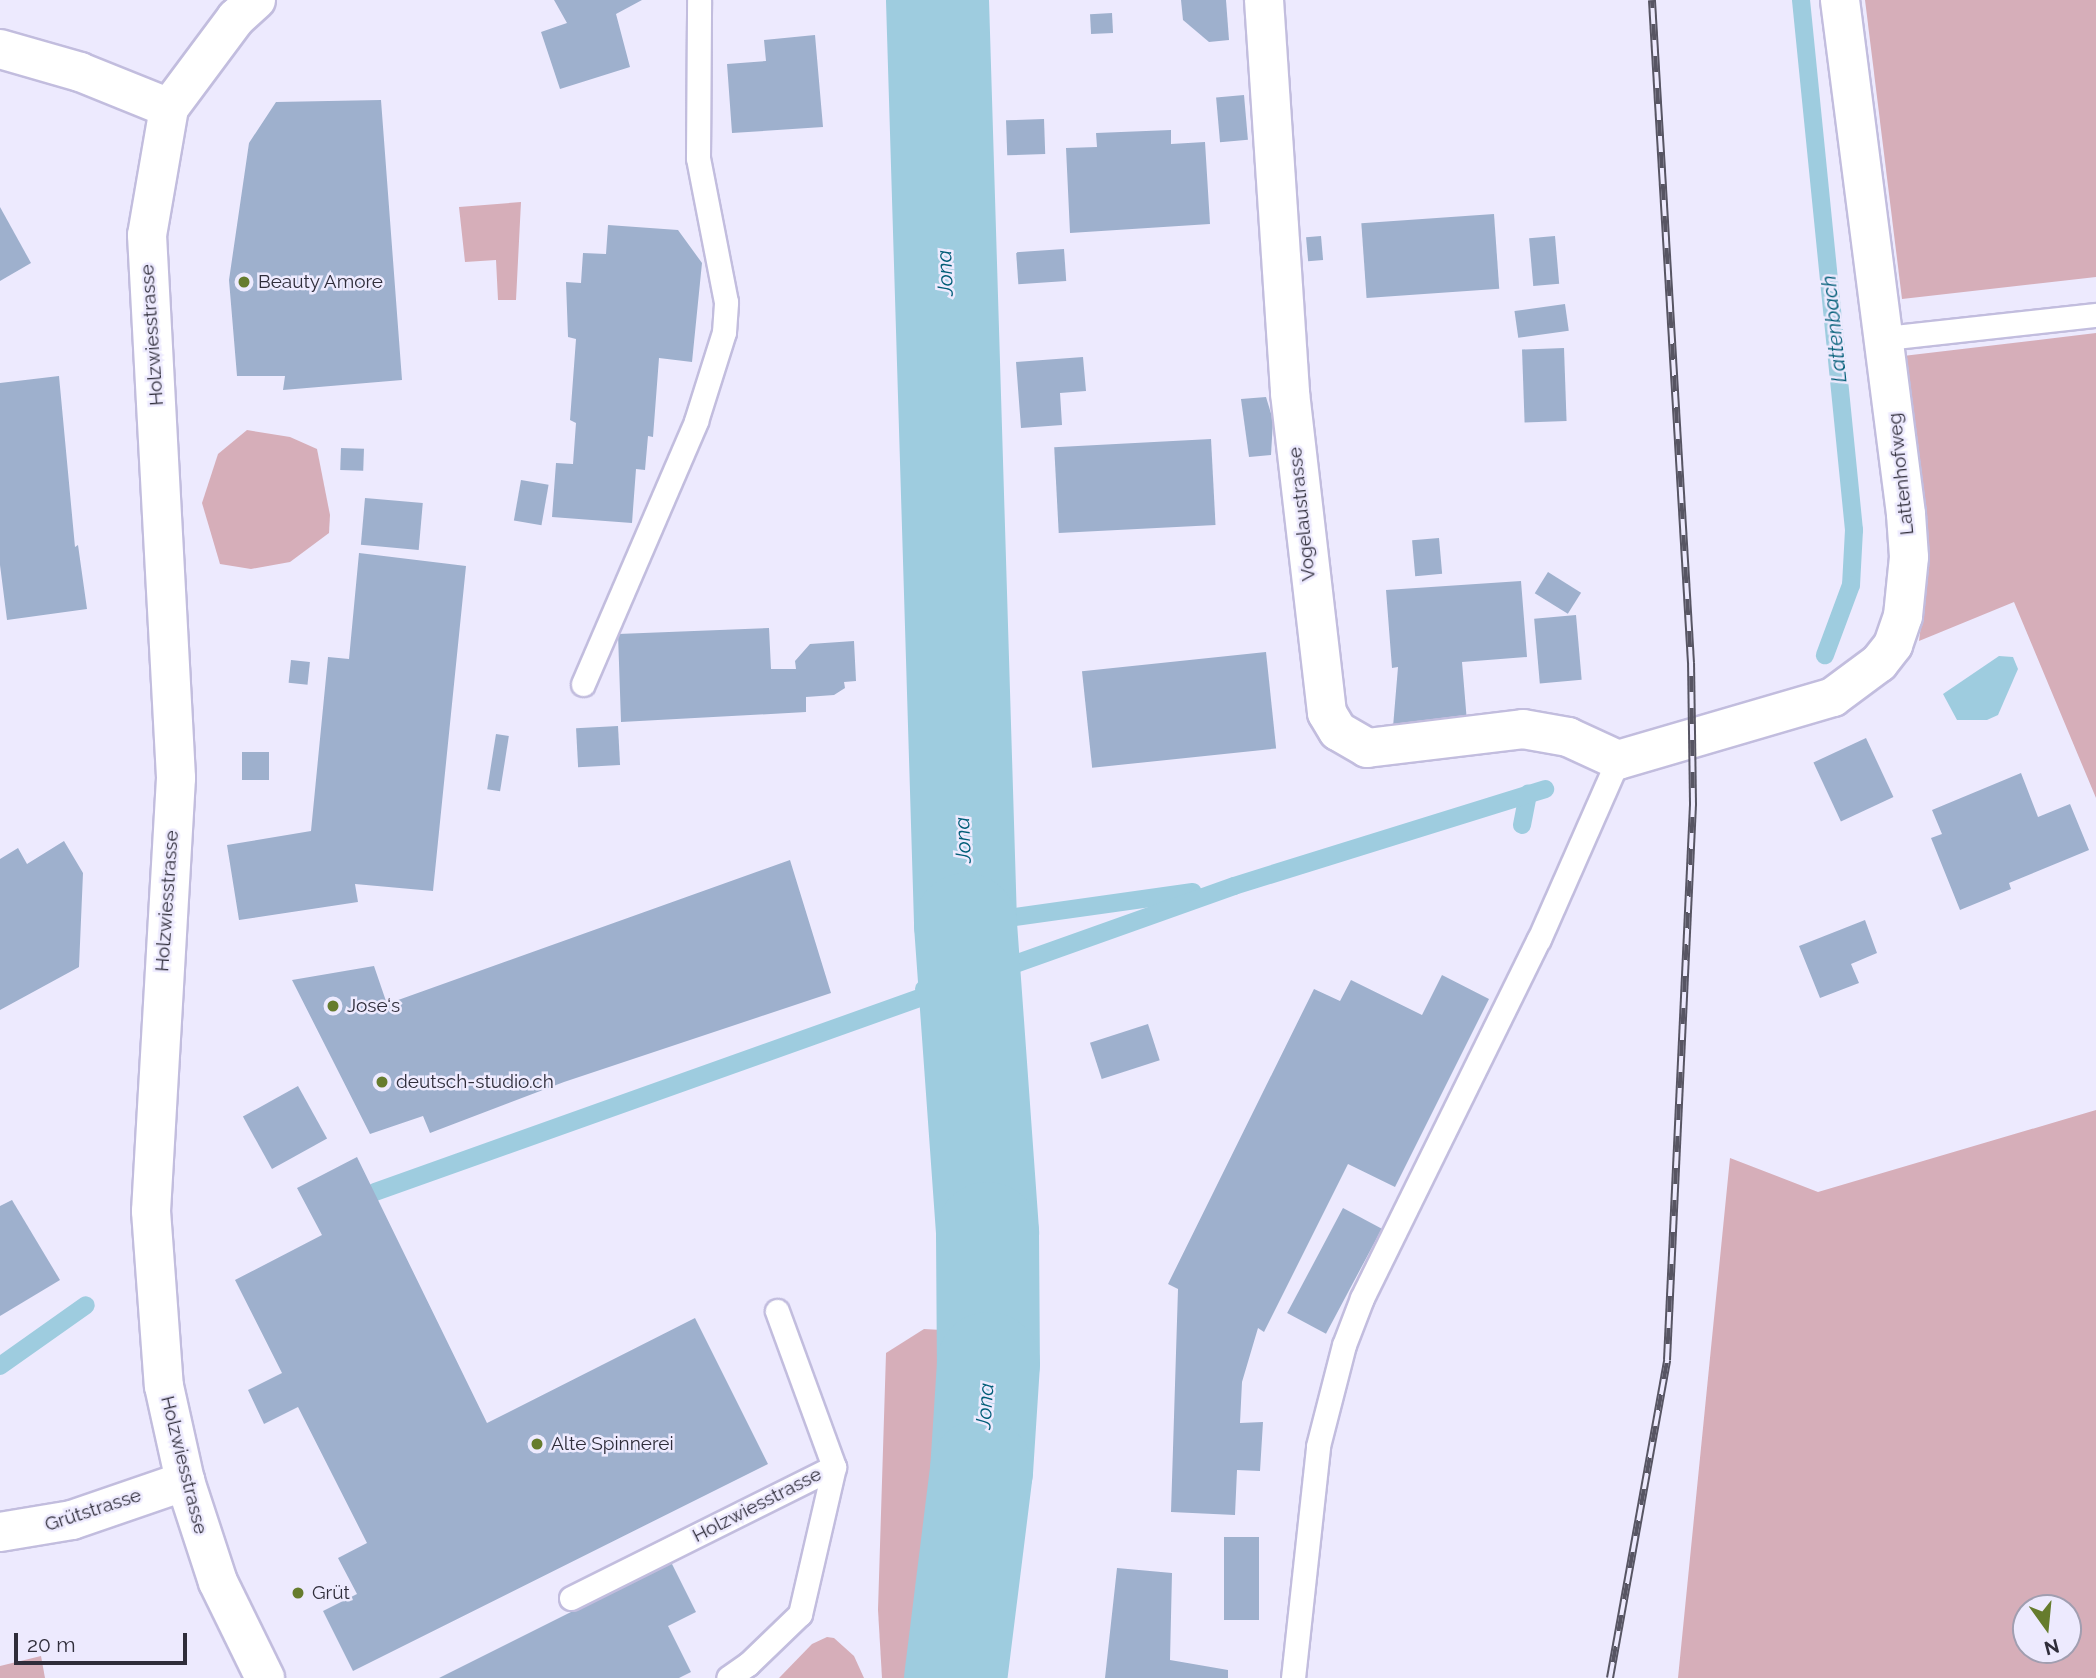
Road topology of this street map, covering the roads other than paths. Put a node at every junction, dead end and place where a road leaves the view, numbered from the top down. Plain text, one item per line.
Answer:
1 (256, 0) edge
2 (699, 0) edge
3 (1264, 0) edge
4 (1840, 0) edge
5 (0, 49) edge
6 (169, 108) junction
7 (2096, 315) edge
8 (1886, 338) junction
9 (583, 684) dead end
10 (1618, 760) junction
11 (777, 1311) dead end
12 (834, 1467) junction
13 (185, 1481) junction
14 (0, 1532) edge
15 (572, 1598) dead end
16 (265, 1678) edge
17 (728, 1678) edge
18 (1293, 1678) edge

1 - 6 street
2 - 9 lane
3 - 10 street, Vogelaustrasse
4 - 8 street, Lattenhofweg
5 - 6 street
6 - 13 street, Holzwiesstrasse
7 - 8 lane
8 - 10 street, Lattenhofweg
10 - 18 lane
11 - 12 lane
12 - 15 lane, Holzwiesstrasse
12 - 17 lane, Holzwiesstrasse
13 - 14 street, Grütstrasse
13 - 16 street, Holzwiesstrasse

